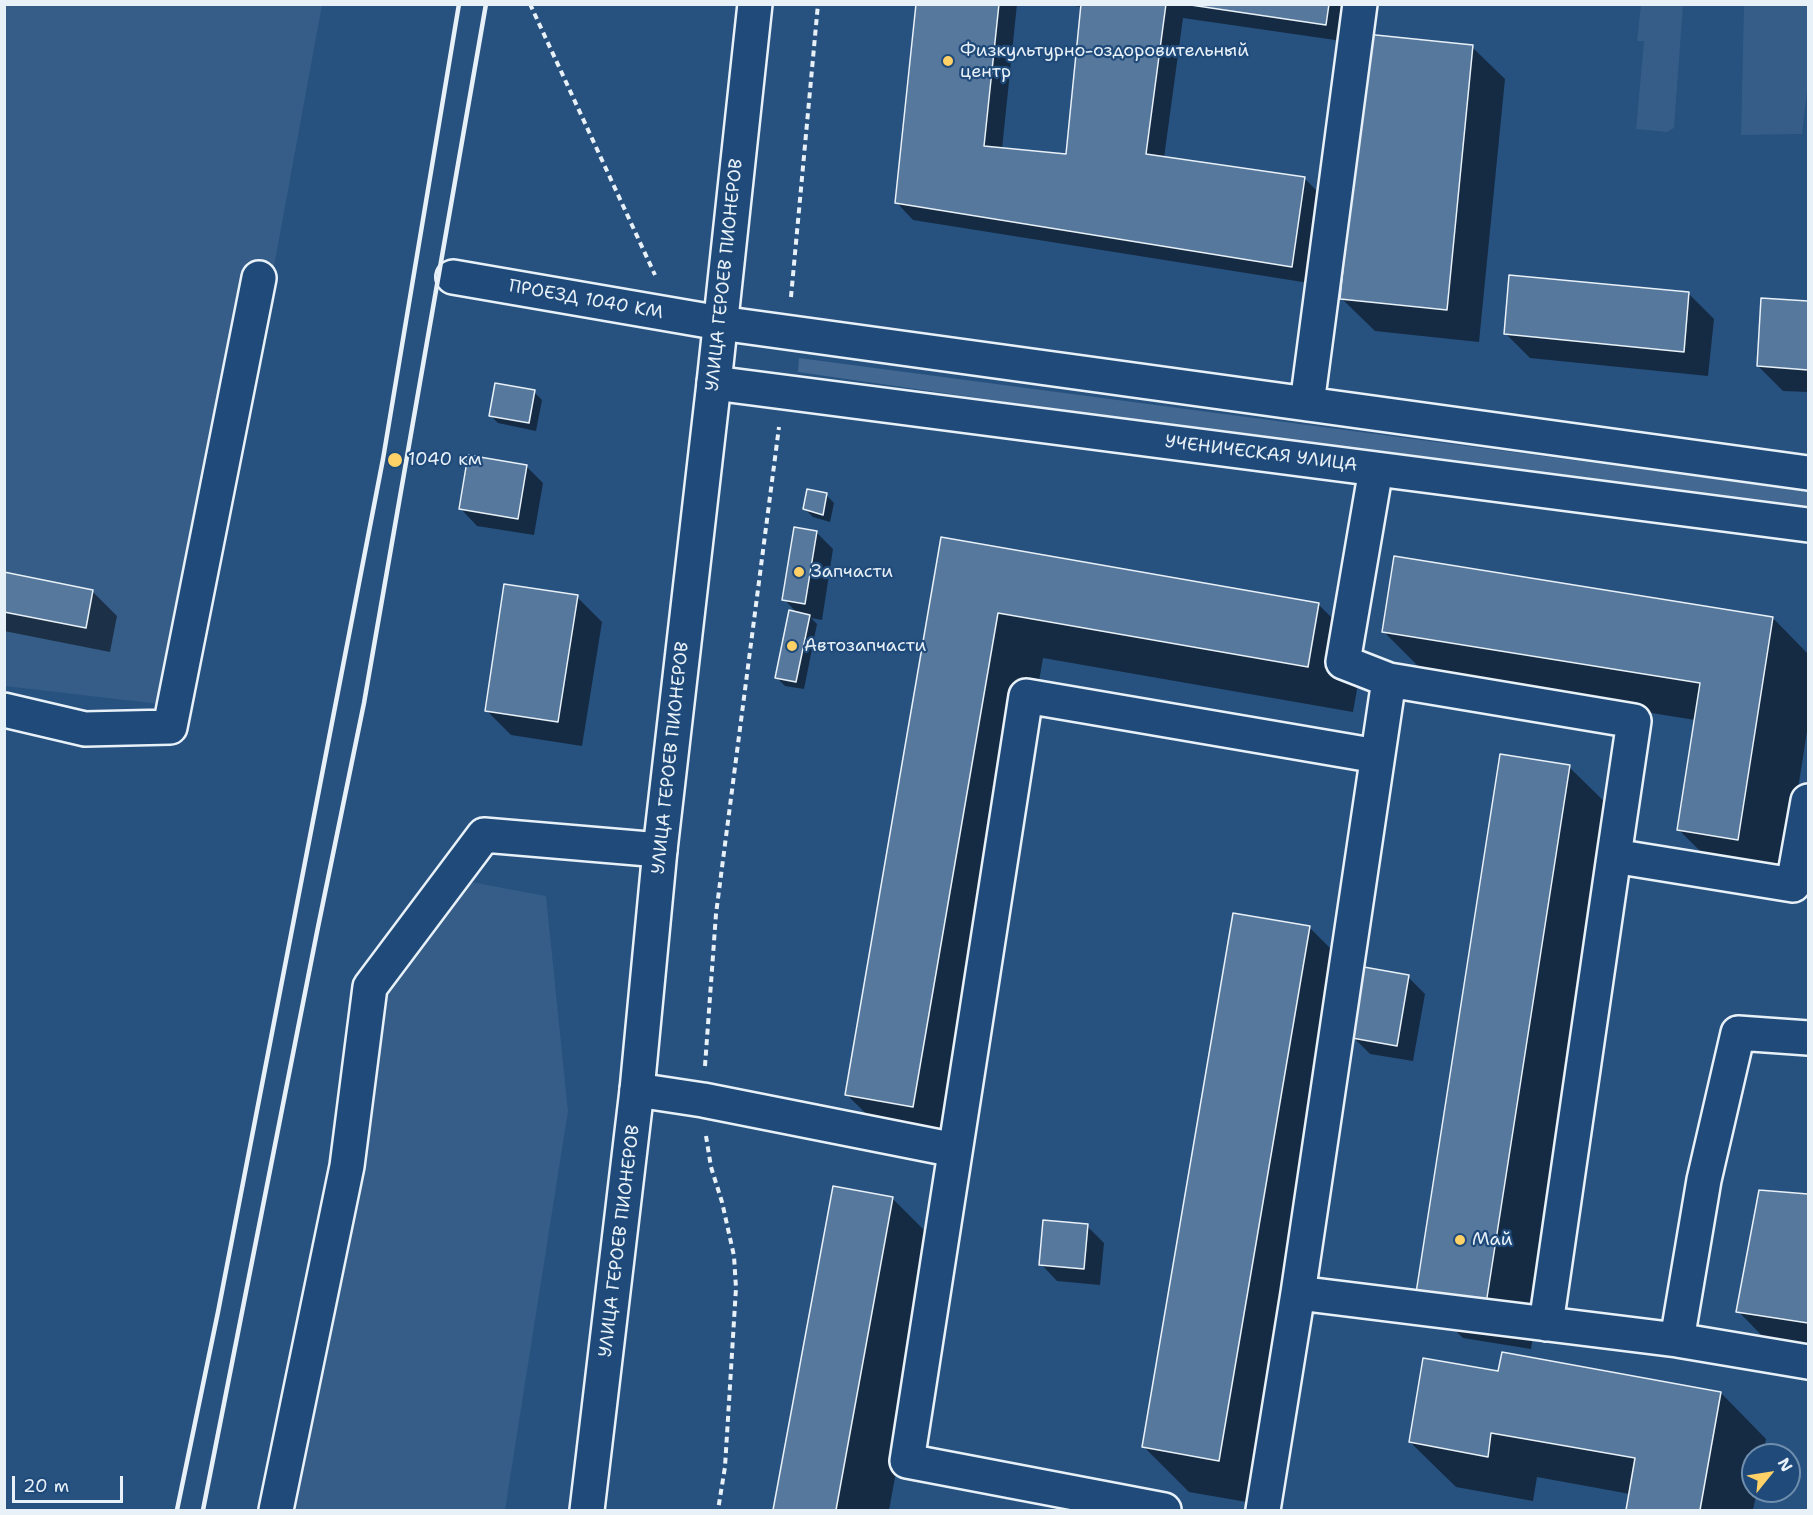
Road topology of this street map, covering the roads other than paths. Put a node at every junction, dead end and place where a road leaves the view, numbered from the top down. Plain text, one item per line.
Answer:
1 (755, 4) edge
2 (1360, 4) edge
3 (453, 277) dead end
4 (259, 278) dead end
5 (720, 323) junction
6 (714, 383) junction
7 (1307, 404) junction
8 (1376, 469) junction
9 (1809, 473) edge
10 (1809, 525) edge
11 (1389, 680) junction
12 (4, 710) edge
13 (1377, 756) junction
14 (1809, 801) edge
15 (660, 850) junction
16 (1614, 856) junction
17 (1809, 1038) edge
18 (638, 1090) junction
19 (955, 1150) junction
20 (1298, 1293) junction
21 (1546, 1324) junction
22 (1677, 1340) junction
23 (1809, 1362) edge
24 (276, 1510) edge
25 (587, 1510) edge
26 (1164, 1510) edge
27 (1263, 1510) edge

1 - 5 street, УЛИЦА ГЕРОЕВ ПИОНЕРОВ
2 - 7 street
3 - 5 street, ПРОЕЗД 1040 КМ
4 - 12 street
5 - 6 street, УЛИЦА ГЕРОЕВ ПИОНЕРОВ
5 - 7 street
6 - 8 street, УЧЕНИЧЕСКАЯ УЛИЦА
6 - 15 street, УЛИЦА ГЕРОЕВ ПИОНЕРОВ
7 - 9 street
8 - 10 street, УЧЕНИЧЕСКАЯ УЛИЦА
8 - 11 street
11 - 13 street
11 - 16 street
13 - 19 street
13 - 20 street
14 - 16 street
15 - 18 street, УЛИЦА ГЕРОЕВ ПИОНЕРОВ
15 - 24 street
16 - 21 street
17 - 22 street
18 - 19 street
18 - 25 street, УЛИЦА ГЕРОЕВ ПИОНЕРОВ
19 - 26 street
20 - 21 street
20 - 27 street
21 - 22 street
22 - 23 street

